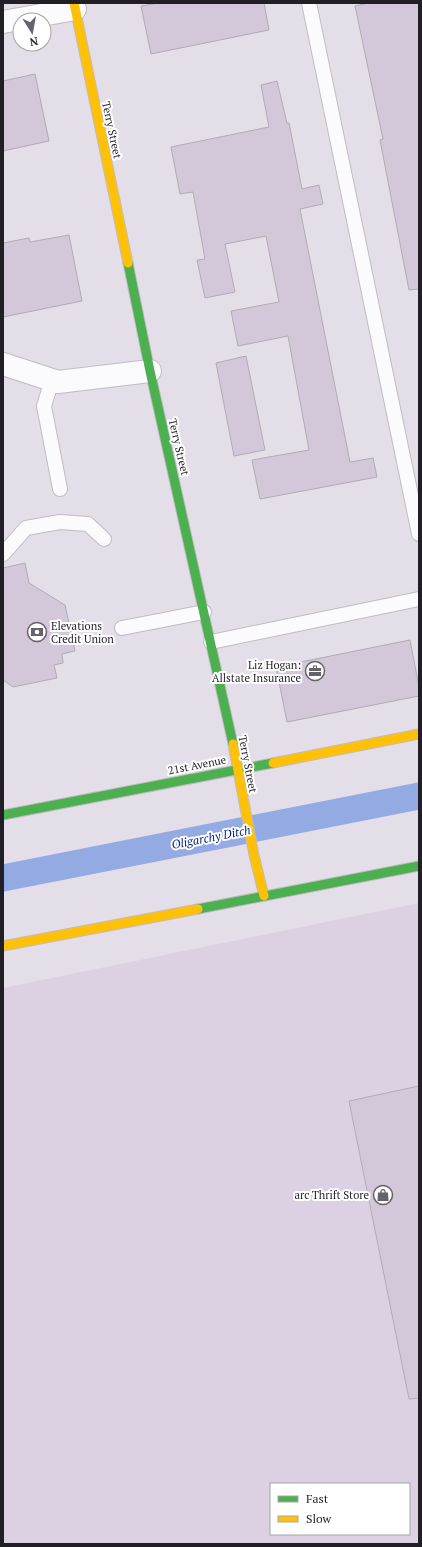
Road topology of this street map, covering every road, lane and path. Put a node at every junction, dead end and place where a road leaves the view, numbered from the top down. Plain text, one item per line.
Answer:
1 (309, 3) edge
2 (74, 6) edge
3 (3, 22) edge
4 (3, 364) edge
5 (150, 371) junction
6 (52, 380) junction
7 (60, 489) dead end
8 (419, 534) edge
9 (104, 539) dead end
10 (3, 554) edge
11 (419, 599) edge
12 (204, 612) junction
13 (122, 628) dead end
14 (210, 642) junction
15 (419, 734) edge
16 (238, 769) junction
17 (3, 815) edge
18 (419, 866) edge
19 (264, 896) junction
20 (3, 946) edge

1 - 8 lane
2 - 3 street
2 - 5 street, Terry Street
4 - 6 street
5 - 6 street
5 - 12 street, Terry Street
6 - 7 lane
9 - 10 lane
11 - 14 lane
12 - 13 lane
12 - 14 street, Terry Street
14 - 16 street, Terry Street
15 - 16 street, 21st Avenue
16 - 17 street, 21st Avenue
16 - 19 street, Terry Street
18 - 19 street
19 - 20 street

